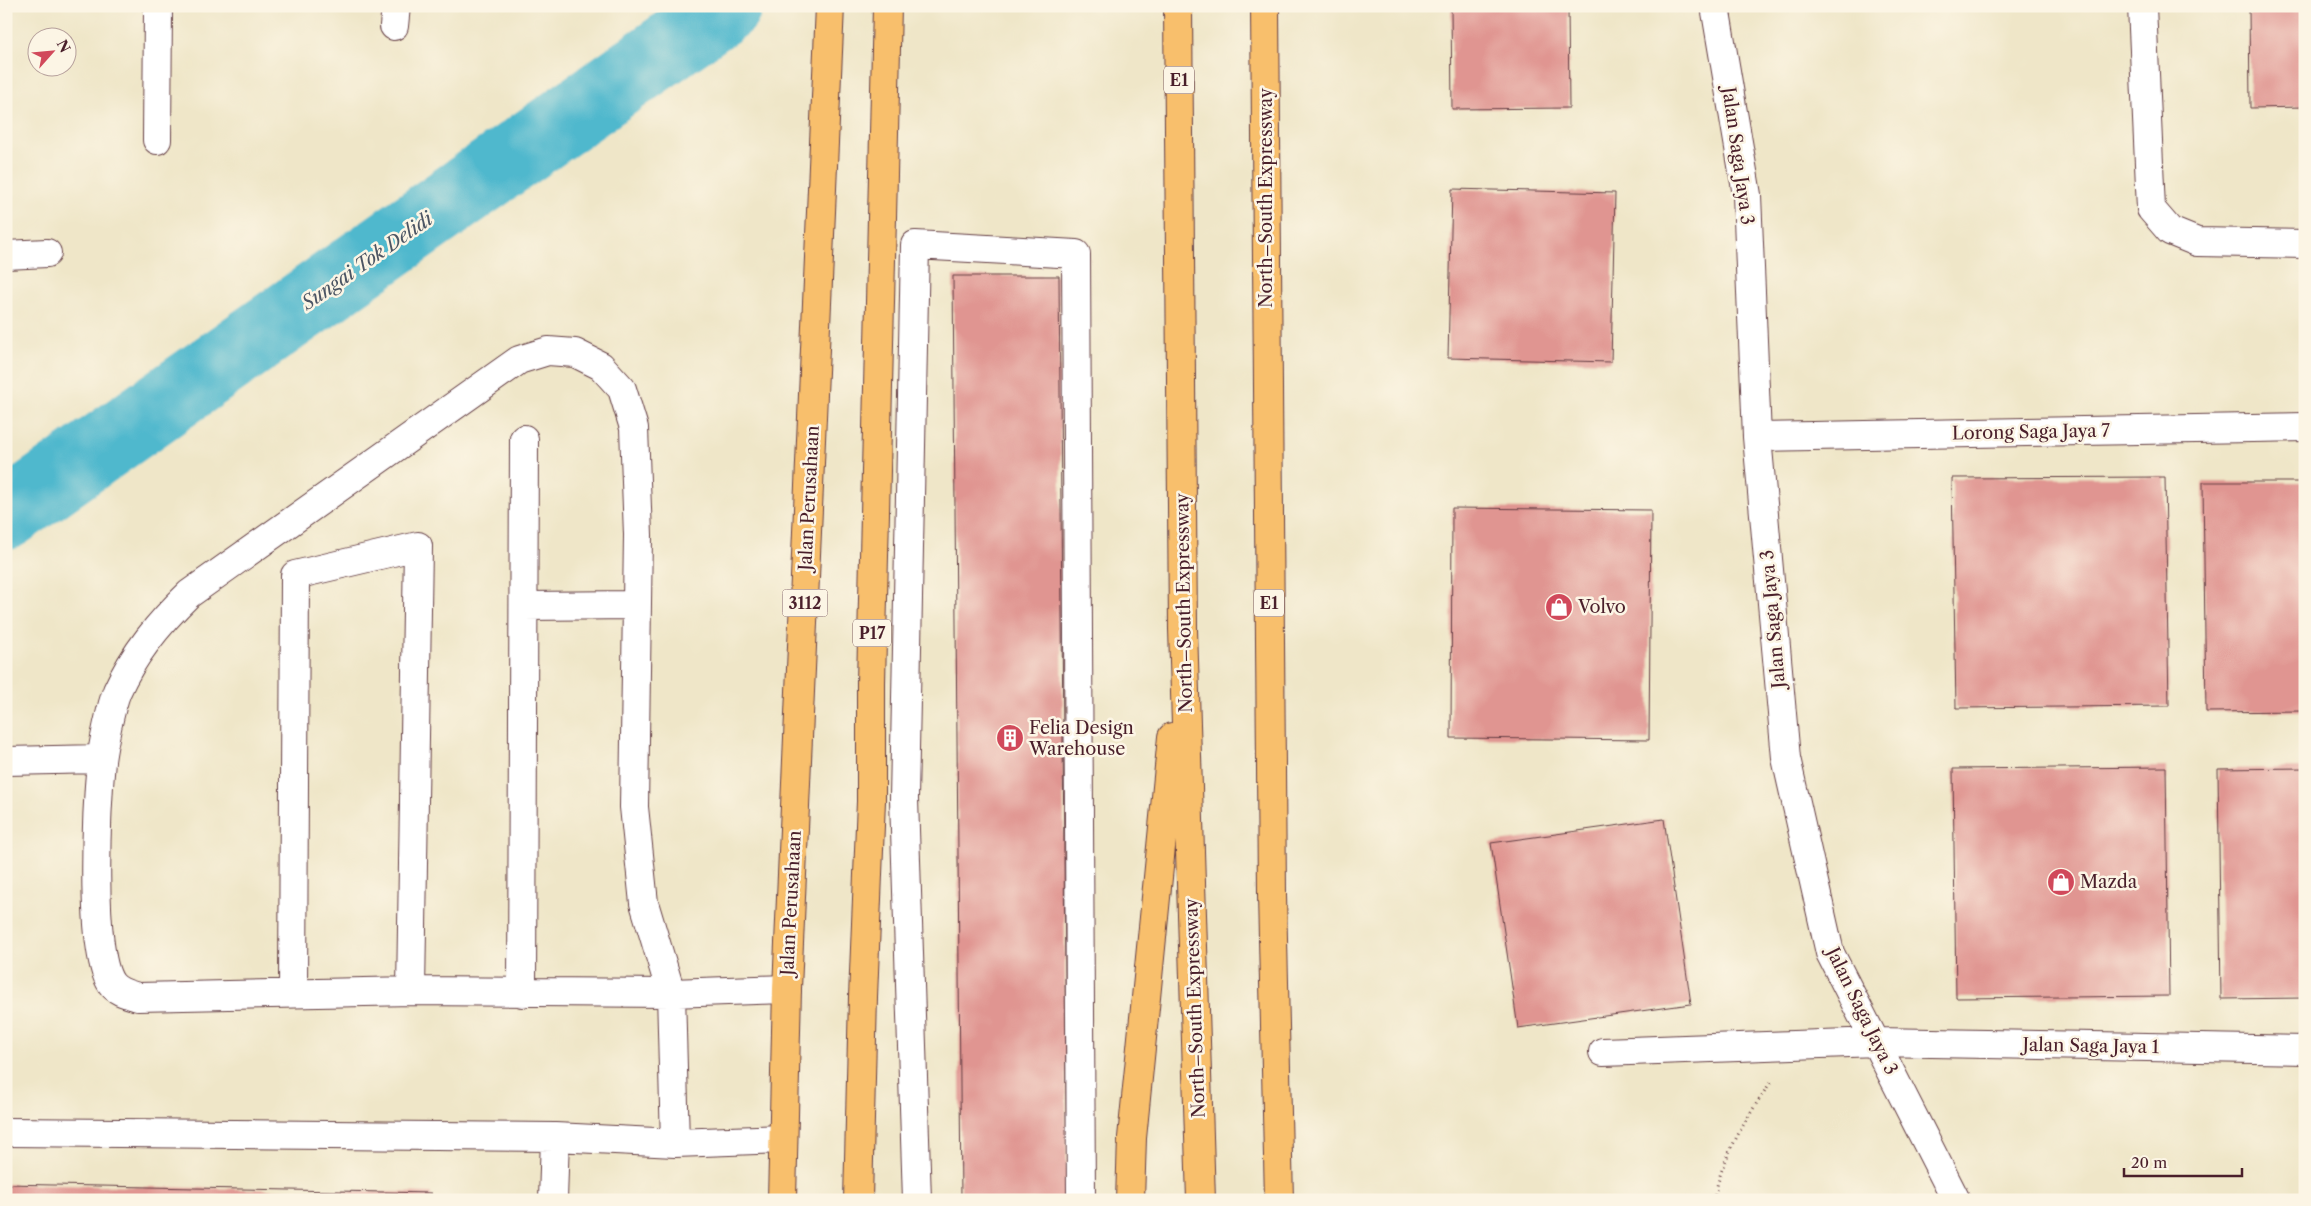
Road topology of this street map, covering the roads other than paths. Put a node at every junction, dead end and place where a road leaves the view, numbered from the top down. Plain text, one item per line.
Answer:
1 (158, 6) edge
2 (830, 6) edge
3 (887, 6) edge
4 (1178, 6) edge
5 (1265, 6) edge
6 (1715, 6) edge
7 (2142, 6) edge
8 (157, 140) dead end
9 (2305, 244) edge
10 (47, 254) dead end
11 (6, 255) edge
12 (2305, 428) edge
13 (1757, 437) junction
14 (524, 439) dead end
15 (636, 604) junction
16 (524, 606) junction
17 (1183, 629) junction
18 (101, 759) junction
19 (6, 760) edge
20 (904, 799) junction
21 (871, 801) junction
22 (787, 988) junction
23 (411, 991) junction
24 (293, 993) junction
25 (522, 993) junction
26 (671, 993) junction
27 (1878, 1042) junction
28 (2305, 1050) edge
29 (1603, 1052) dead end
30 (6, 1132) edge
31 (554, 1137) junction
32 (783, 1139) junction
33 (675, 1143) junction
34 (553, 1200) edge
35 (782, 1200) edge
36 (858, 1200) edge
37 (917, 1200) edge
38 (1081, 1200) edge
39 (1130, 1200) edge
40 (1202, 1200) edge
41 (1279, 1200) edge
42 (1956, 1200) edge

1 - 8 street
2 - 22 main road, Jalan Perusahaan / 3112
3 - 21 main road, P17
4 - 17 main road, North–South Expressway / E1
5 - 41 main road, North–South Expressway / E1
6 - 13 street, Jalan Saga Jaya 3
7 - 9 street
10 - 11 street
12 - 13 street, Lorong Saga Jaya 7
13 - 27 street, Jalan Saga Jaya 3
14 - 16 street
15 - 16 street
15 - 18 street
15 - 26 street
16 - 25 street
17 - 39 main road
17 - 40 main road, North–South Expressway / E1
18 - 19 street
18 - 24 street
20 - 21 street
20 - 37 street
20 - 38 street
21 - 36 main road, P17
22 - 26 street
22 - 32 main road, Jalan Perusahaan / 3112
23 - 24 street
23 - 24 street
23 - 25 street
25 - 26 street
26 - 33 street
27 - 28 street, Jalan Saga Jaya 1
27 - 29 street, Jalan Saga Jaya 1
27 - 42 street, Jalan Saga Jaya 3
30 - 31 street
31 - 33 street
31 - 34 street
32 - 33 street
32 - 35 main road, Jalan Perusahaan / 3112

